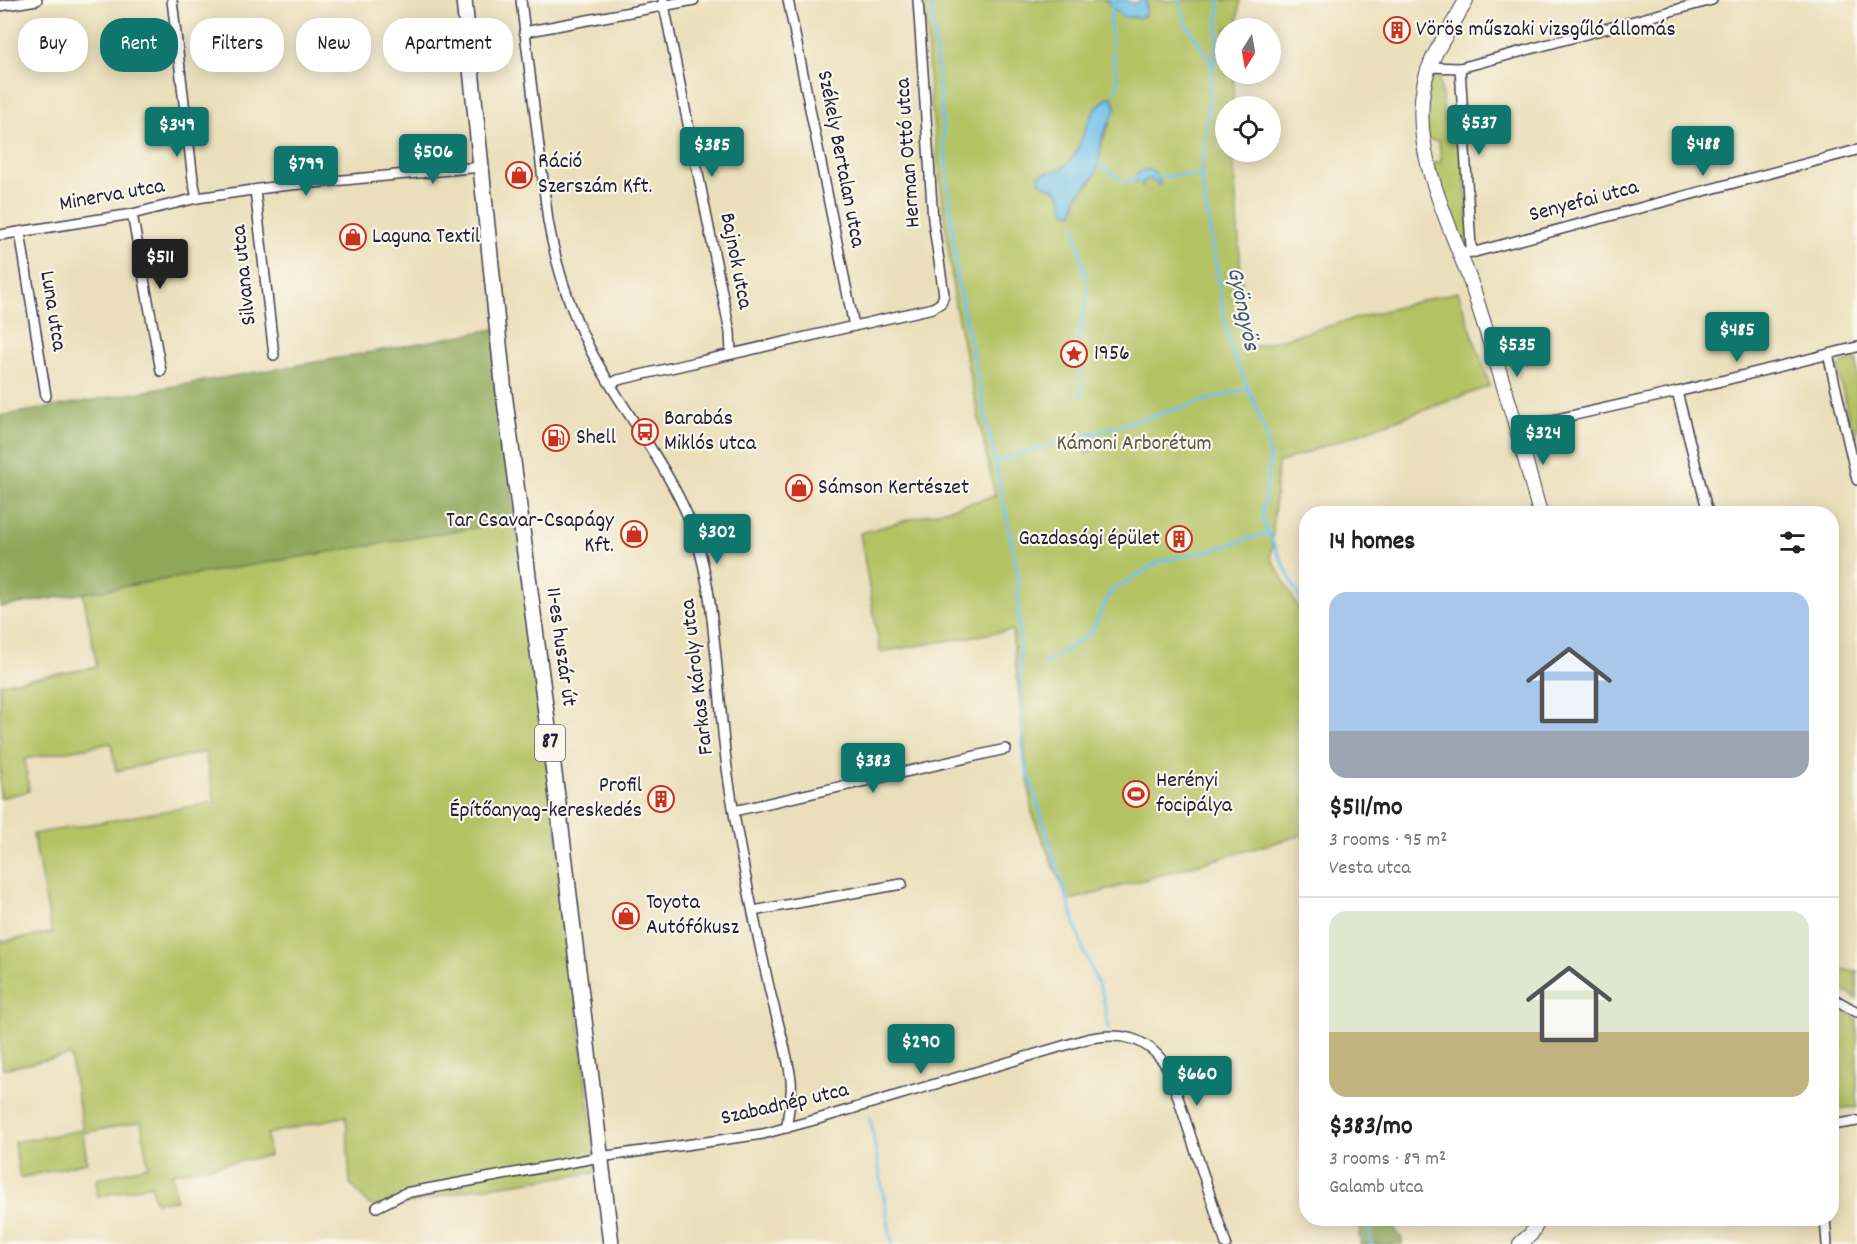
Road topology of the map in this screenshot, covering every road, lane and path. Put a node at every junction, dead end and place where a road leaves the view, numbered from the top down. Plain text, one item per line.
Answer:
1 (37, 0) edge
2 (172, 0) edge
3 (464, 0) edge
4 (521, 0) edge
5 (694, 0) edge
6 (788, 0) edge
7 (918, 0) edge
8 (1466, 0) edge
9 (1712, 0) edge
10 (663, 3) edge
11 (0, 6) edge
12 (524, 32) junction
13 (1429, 67) junction
14 (1460, 68) junction
15 (1857, 150) edge
16 (481, 167) junction
17 (255, 190) junction
18 (197, 198) junction
19 (132, 214) junction
20 (20, 232) junction
21 (0, 235) edge
22 (1467, 253) junction
23 (854, 326) junction
24 (1857, 347) edge
25 (731, 354) junction
26 (1828, 354) junction
27 (274, 355) dead end
28 (161, 371) dead end
29 (611, 384) junction
30 (1677, 392) junction
31 (46, 396) dead end
32 (1517, 428) junction
33 (1857, 480) edge
34 (1538, 506) edge
35 (1706, 506) edge
36 (1006, 749) dead end
37 (734, 812) junction
38 (902, 884) dead end
39 (753, 910) junction
40 (1839, 1002) edge
41 (1857, 1012) edge
42 (1857, 1121) edge
43 (1839, 1124) edge
44 (787, 1128) junction
45 (600, 1157) junction
46 (377, 1207) dead end
47 (1536, 1226) edge
48 (1826, 1226) edge
49 (611, 1244) edge
50 (1226, 1244) edge
51 (1520, 1244) edge
52 (1827, 1244) edge

1 - 11 street
2 - 18 street
3 - 16 main road, 11-es huszár út / 87
4 - 12 street, Farkas Károly utca
5 - 10 street
6 - 23 street, Székely Bertalan utca
7 - 23 street, Herman Ottó utca
8 - 13 main road
9 - 14 street
10 - 12 street
10 - 25 street, Bajnok utca
12 - 29 street, Farkas Károly utca
13 - 14 street
13 - 22 main road
14 - 22 street
15 - 22 street, Senyefai utca
16 - 17 street, Minerva utca
16 - 45 main road, 11-es huszár út / 87
17 - 18 street, Minerva utca
17 - 27 street, Silvana utca
18 - 19 street, Minerva utca
19 - 20 street, Minerva utca
19 - 28 street
20 - 21 street, Minerva utca
20 - 31 street, Luna utca
22 - 32 main road
23 - 25 street
24 - 26 street
25 - 29 street
26 - 30 street
26 - 33 street
29 - 37 street, Farkas Károly utca
30 - 32 street
30 - 35 street
32 - 34 main road
36 - 37 street
37 - 39 street, Farkas Károly utca
38 - 39 street
39 - 44 street, Farkas Károly utca
40 - 41 street
42 - 43 street
44 - 45 street, Szabadnép utca
44 - 50 street, Szabadnép utca
45 - 46 street, Szabadnép utca
45 - 49 main road, 87
47 - 51 main road
48 - 52 street

